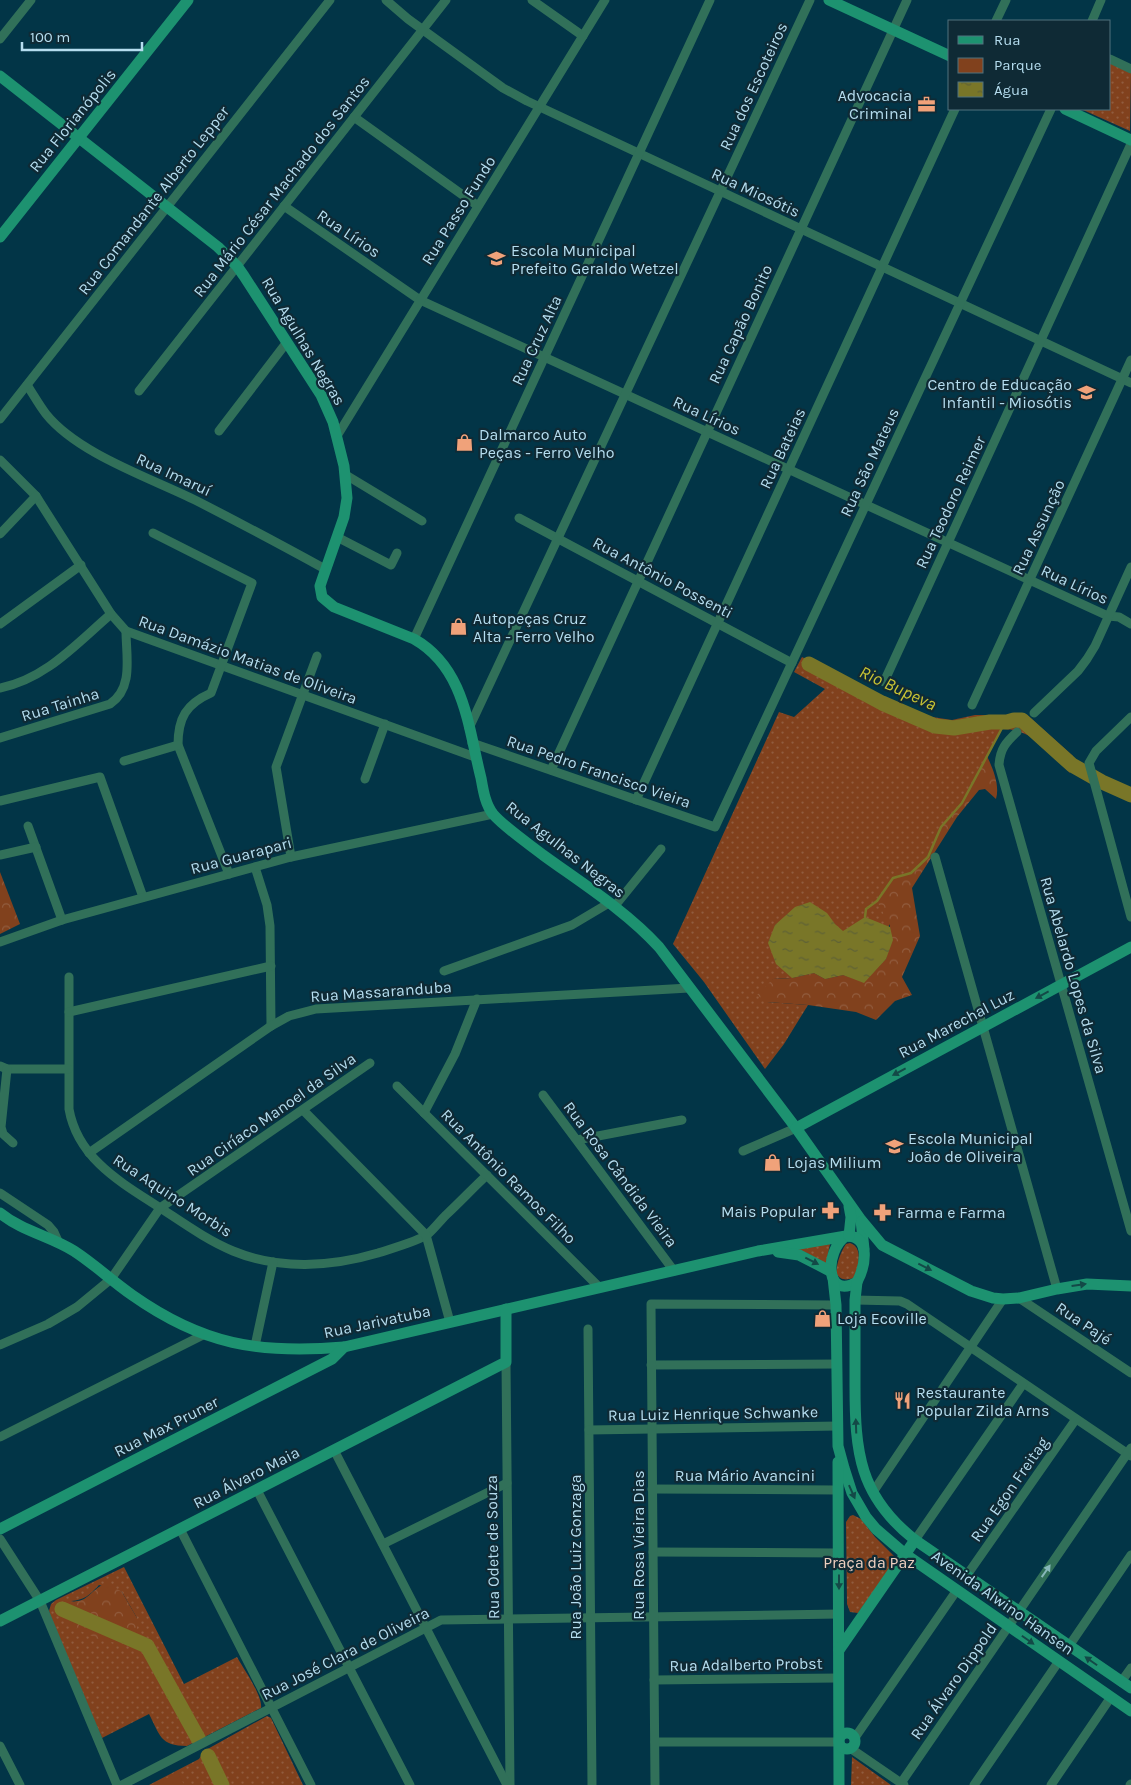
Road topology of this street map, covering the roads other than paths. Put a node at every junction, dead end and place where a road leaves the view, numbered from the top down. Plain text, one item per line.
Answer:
1 (31, 0) edge
2 (188, 0) edge
3 (330, 0) edge
4 (386, 0) edge
5 (446, 0) edge
6 (532, 0) edge
7 (605, 0) edge
8 (710, 0) edge
9 (810, 0) edge
10 (829, 0) edge
11 (906, 0) edge
12 (1006, 0) edge
13 (1102, 0) edge
14 (996, 20) edge
15 (1092, 20) edge
16 (893, 29) junction
17 (423, 30) junction
18 (583, 36) junction
19 (0, 39) edge
20 (948, 55) edge
21 (1111, 59) edge
22 (1131, 69) edge
23 (0, 76) edge
24 (539, 107) junction
25 (955, 110) edge
26 (1051, 110) edge
27 (1067, 110) edge
28 (354, 117) junction
29 (79, 138) junction
30 (1131, 140) edge
31 (1131, 144) edge
32 (638, 154) junction
33 (720, 192) junction
34 (284, 206) junction
35 (478, 206) junction
36 (167, 207) junction
37 (801, 229) junction
38 (0, 237) edge
39 (237, 266) junction
40 (882, 267) junction
41 (420, 300) junction
42 (960, 303) junction
43 (1041, 341) junction
44 (287, 342) junction
45 (544, 357) junction
46 (1131, 360) edge
47 (1127, 381) edge
48 (27, 384) junction
49 (139, 391) dead end
50 (625, 394) junction
51 (0, 419) edge
52 (219, 430) dead end
53 (707, 432) junction
54 (337, 436) junction
55 (0, 460) edge
56 (789, 469) junction
57 (346, 475) junction
58 (36, 496) junction
59 (866, 505) junction
60 (519, 518) dead end
61 (422, 521) dead end
62 (153, 533) dead end
63 (0, 534) edge
64 (337, 537) junction
65 (558, 538) junction
66 (948, 542) junction
67 (397, 553) dead end
68 (81, 565) junction
69 (1131, 567) edge
70 (325, 569) junction
71 (1030, 580) junction
72 (638, 581) junction
73 (111, 614) junction
74 (1108, 616) junction
75 (717, 623) junction
76 (0, 624) edge
77 (1131, 624) edge
78 (126, 631) junction
79 (414, 639) junction
80 (317, 656) dead end
81 (792, 663) junction
82 (222, 665) junction
83 (884, 682) dead end
84 (0, 688) edge
85 (303, 695) junction
86 (972, 705) dead end
87 (1034, 713) dead end
88 (1131, 717) edge
89 (384, 724) junction
90 (469, 728) junction
91 (1017, 732) dead end
92 (0, 738) edge
93 (472, 743) junction
94 (178, 745) junction
95 (475, 757) junction
96 (124, 761) dead end
97 (551, 770) junction
98 (365, 779) dead end
99 (636, 800) junction
100 (0, 801) edge
101 (493, 814) junction
102 (28, 826) dead end
103 (715, 827) joint
104 (36, 847) junction
105 (661, 849) dead end
106 (0, 856) edge
107 (291, 857) junction
108 (935, 858) dead end
109 (255, 867) junction
110 (229, 874) junction
111 (143, 897) junction
112 (611, 905) junction
113 (1131, 917) edge
114 (62, 920) junction
115 (0, 942) edge
116 (1131, 947) edge
117 (271, 966) junction
118 (444, 971) dead end
119 (69, 978) dead end
120 (1061, 985) junction
121 (689, 988) junction
122 (477, 999) junction
123 (69, 1012) junction
124 (271, 1026) junction
125 (983, 1027) junction
126 (370, 1063) dead end
127 (3, 1067) edge
128 (68, 1069) junction
129 (397, 1086) dead end
130 (543, 1095) dead end
131 (303, 1110) junction
132 (424, 1113) junction
133 (682, 1120) dead end
134 (796, 1128) junction
135 (577, 1140) junction
136 (13, 1144) dead end
137 (743, 1151) dead end
138 (89, 1154) junction
139 (487, 1175) junction
140 (0, 1193) edge
141 (847, 1200) junction
142 (160, 1208) junction
143 (0, 1213) edge
144 (861, 1220) junction
145 (1131, 1231) edge
146 (426, 1235) junction
147 (879, 1241) junction
148 (857, 1242) junction
149 (59, 1243) junction
150 (758, 1251) junction
151 (273, 1262) junction
152 (674, 1271) junction
153 (832, 1275) junction
154 (111, 1279) junction
155 (857, 1282) junction
156 (1131, 1286) edge
157 (599, 1287) junction
158 (1057, 1288) junction
159 (1019, 1298) junction
160 (855, 1300) junction
161 (1003, 1300) junction
162 (836, 1305) junction
163 (506, 1309) junction
164 (450, 1322) junction
165 (588, 1329) dead end
166 (203, 1334) junction
167 (0, 1345) edge
168 (255, 1346) junction
169 (344, 1347) junction
170 (971, 1347) junction
171 (506, 1362) junction
172 (837, 1364) junction
173 (651, 1365) junction
174 (1131, 1373) edge
175 (1023, 1384) junction
176 (1076, 1419) junction
177 (838, 1426) junction
178 (652, 1429) junction
179 (589, 1430) junction
180 (0, 1437) edge
181 (838, 1446) junction
182 (334, 1450) junction
183 (1130, 1453) edge
184 (507, 1483) junction
185 (652, 1489) junction
186 (257, 1490) junction
187 (838, 1490) junction
188 (873, 1492) junction
189 (0, 1529) edge
190 (180, 1529) junction
191 (0, 1539) edge
192 (915, 1540) junction
193 (383, 1544) junction
194 (653, 1552) junction
195 (838, 1553) junction
196 (905, 1554) junction
197 (1131, 1556) edge
198 (967, 1576) junction
199 (957, 1590) junction
200 (40, 1601) junction
201 (1019, 1611) junction
202 (839, 1614) junction
203 (653, 1616) junction
204 (591, 1617) junction
205 (509, 1618) junction
206 (0, 1621) edge
207 (1009, 1626) junction
208 (426, 1628) junction
209 (1069, 1646) junction
210 (839, 1650) junction
211 (1059, 1661) junction
212 (349, 1668) junction
213 (1131, 1668) edge
214 (839, 1678) junction
215 (654, 1680) junction
216 (1126, 1685) edge
217 (1111, 1697) junction
218 (271, 1708) junction
219 (1131, 1711) edge
220 (839, 1713) junction
221 (852, 1741) junction
222 (654, 1742) junction
223 (839, 1742) junction
224 (0, 1746) edge
225 (839, 1765) junction
226 (902, 1784) edge
227 (20, 1785) edge
228 (117, 1785) edge
229 (122, 1785) edge
230 (311, 1785) edge
231 (410, 1785) edge
232 (508, 1785) edge
233 (592, 1785) edge
234 (655, 1785) edge
235 (839, 1785) edge
236 (974, 1785) edge
237 (1052, 1785) edge

1 - 19 street
2 - 29 street, Rua Florianópolis
3 - 36 street, Rua Comandante Alberto Lepper
4 - 17 street, Rua Miosótis
5 - 17 street, Rua Mário César Machado dos Santos
6 - 18 street
7 - 18 street, Rua Passo Fundo
8 - 32 street, Rua Cruz Alta
9 - 33 street, Rua dos Escoteiros
10 - 16 street
11 - 16 street, Rua Capão Bonito
12 - 14 street
13 - 15 street
16 - 20 street
16 - 37 street, Rua Capão Bonito
17 - 24 street, Rua Miosótis
17 - 28 street, Rua Mário César Machado dos Santos
18 - 24 street, Rua Passo Fundo
21 - 22 street
23 - 29 street, Rua Agulhas Negras
24 - 32 street, Rua Miosótis
24 - 35 street, Rua Passo Fundo
25 - 40 street, Rua Bateias
26 - 42 street, Rua São Mateus
27 - 30 street
28 - 34 street, Rua Mário César Machado dos Santos
28 - 35 street
29 - 36 street, Rua Agulhas Negras
29 - 38 street, Rua Florianópolis
31 - 43 street, Rua Teodoro Reimer
32 - 33 street, Rua Miosótis
32 - 45 street, Rua Cruz Alta
33 - 37 street, Rua Miosótis
33 - 50 street, Rua dos Escoteiros
34 - 39 street, Rua Mário César Machado dos Santos
34 - 41 street, Rua Lírios
35 - 41 street, Rua Passo Fundo
36 - 39 street, Rua Agulhas Negras
36 - 48 street, Rua Comandante Alberto Lepper
37 - 40 street, Rua Miosótis
37 - 53 street, Rua Capão Bonito
39 - 44 street, Rua Agulhas Negras
39 - 49 street, Rua Mário César Machado dos Santos
40 - 42 street, Rua Miosótis
40 - 56 street, Rua Bateias
41 - 45 street, Rua Lírios
41 - 54 street, Rua Passo Fundo
42 - 43 street, Rua Miosótis
42 - 59 street, Rua São Mateus
43 - 47 street, Rua Miosótis
43 - 66 street, Rua Teodoro Reimer
44 - 52 street
44 - 54 street, Rua Agulhas Negras
45 - 50 street, Rua Lírios
45 - 79 street, Rua Cruz Alta
46 - 47 street, Rua Assunção
47 - 71 street, Rua Assunção
48 - 51 street, Rua Comandante Alberto Lepper
48 - 70 street, Rua Imaruí
50 - 53 street, Rua Lírios
50 - 65 street, Rua dos Escoteiros
53 - 56 street, Rua Lírios
53 - 72 street, Rua Capão Bonito
54 - 57 street, Rua Agulhas Negras
55 - 58 street, Rua Damázio Matias de Oliveira
56 - 59 street, Rua Lírios
56 - 75 street, Rua Bateias
57 - 61 street
57 - 64 street, Rua Agulhas Negras
58 - 63 street
58 - 68 street, Rua Damázio Matias de Oliveira
59 - 66 street, Rua Lírios
59 - 81 street, Rua São Mateus
60 - 65 street, Rua Antônio Possenti
62 - 82 street
64 - 67 street
64 - 70 street, Rua Agulhas Negras
65 - 72 street, Rua Antônio Possenti
65 - 90 street, Rua dos Escoteiros
66 - 71 street, Rua Lírios
66 - 83 street, Rua Teodoro Reimer
68 - 73 street, Rua Damázio Matias de Oliveira
68 - 76 street
69 - 74 street
70 - 79 street, Rua Agulhas Negras
71 - 74 street, Rua Lírios
71 - 86 street, Rua Assunção
72 - 75 street, Rua Antônio Possenti
72 - 97 street, Rua Capão Bonito
73 - 78 street, Rua Damázio Matias de Oliveira
73 - 84 street
74 - 77 street, Rua Lírios
74 - 87 street
75 - 81 street, Rua Antônio Possenti
75 - 99 street, Rua Bateias
78 - 82 street, Rua Damázio Matias de Oliveira
78 - 92 street, Rua Tainha
79 - 90 street, Rua Agulhas Negras
80 - 85 street
81 - 103 street, Rua São Mateus
82 - 85 street, Rua Damázio Matias de Oliveira
82 - 94 street
85 - 89 street, Rua Damázio Matias de Oliveira
85 - 107 street
88 - 113 street
89 - 95 street, Rua Damázio Matias de Oliveira
89 - 98 street
90 - 93 street, Rua Agulhas Negras
91 - 120 street, Rua Abelardo Lopes da Silva
93 - 95 street, Rua Agulhas Negras
93 - 97 street, Rua Pedro Francisco Vieira
94 - 96 street
94 - 110 street
95 - 101 street, Rua Agulhas Negras
97 - 99 street, Rua Pedro Francisco Vieira
99 - 103 street, Rua Pedro Francisco Vieira
100 - 111 street
101 - 107 street, Rua Guarapari
101 - 112 street, Rua Agulhas Negras
102 - 104 street
104 - 106 street
104 - 114 street
105 - 112 street
107 - 109 street, Rua Guarapari
108 - 125 street
109 - 110 street, Rua Guarapari
109 - 117 street
110 - 111 street, Rua Guarapari
111 - 114 street, Rua Guarapari
112 - 118 street
112 - 121 street, Rua Agulhas Negras
114 - 115 street, Rua Guarapari
116 - 120 street, Rua Marechal Luz
117 - 123 street
117 - 124 street
119 - 123 street, Rua Aquino Morbis
120 -> 125 street, Rua Marechal Luz
120 - 145 street, Rua Abelardo Lopes da Silva
121 - 122 street, Rua Massaranduba
121 - 134 street, Rua Agulhas Negras
122 - 124 street, Rua Massaranduba
122 - 132 street
123 - 128 street, Rua Aquino Morbis
124 - 138 street, Rua Massaranduba
125 -> 134 street, Rua Marechal Luz
125 - 158 street
126 - 131 street, Rua Ciríaco Manoel da Silva
127 - 128 street
127 - 136 street
128 - 138 street, Rua Aquino Morbis
129 - 132 street, Rua Antônio Ramos Filho
130 - 135 street, Rua Rosa Cândida Vieira
131 - 142 street, Rua Ciríaco Manoel da Silva
131 - 146 street
132 - 139 street, Rua Antônio Ramos Filho
133 - 135 street
134 - 137 street
134 - 141 street, Rua Agulhas Negras
135 - 152 street, Rua Rosa Cândida Vieira
138 - 142 street, Rua Aquino Morbis
139 - 146 street, Rua Aquino Morbis
139 - 157 street, Rua Antônio Ramos Filho
140 - 149 street
141 - 144 street, Rua Agulhas Negras
141 - 148 street, Rua Agulhas Negras
142 - 151 street, Rua Aquino Morbis
142 - 154 street, Rua Ciríaco Manoel da Silva
143 - 149 street, Rua Jarivatuba
144 - 147 street, Rua Agulhas Negras
144 - 148 street, Rua Agulhas Negras
146 - 151 street, Rua Aquino Morbis
146 - 164 street
147 - 148 street, Rua Jarivatuba
147 - 148 street, Rua Jarivatuba
147 -> 161 street, Rua Jarivatuba
148 - 150 street, Rua Jarivatuba
148 - 153 street
148 - 155 street
149 - 154 street, Rua Jarivatuba
150 - 152 street, Rua Jarivatuba
150 -> 153 street, Rua Jarivatuba
151 - 168 street
152 - 157 street, Rua Jarivatuba
153 - 155 street
153 - 162 street, Avenida Alwino Hansen
154 - 166 street, Rua Jarivatuba
154 - 167 street, Rua Ciríaco Manoel da Silva
155 - 160 street, Avenida Alwino Hansen
158 -> 156 street, Rua Jarivatuba
157 - 163 street, Rua Jarivatuba
158 - 159 street, Rua Jarivatuba
159 - 161 street, Rua Jarivatuba
159 - 174 street, Rua Pajé
160 - 170 street
188 -> 160 street, Avenida Alwino Hansen
161 - 170 street
162 - 172 street, Avenida Alwino Hansen
162 - 173 street, Rua Rosa Vieira Dias
163 - 164 street, Rua Jarivatuba
163 - 171 street, Rua Odete de Souza
164 - 169 street, Rua Jarivatuba
165 - 179 street, Rua João Luiz Gonzaga
166 - 168 street, Rua Jarivatuba
166 - 180 street
168 - 169 street, Rua Jarivatuba
169 - 189 street, Rua Max Pruner
170 - 175 street
170 - 188 street
171 - 182 street, Rua Álvaro Maia
171 - 184 street, Rua Odete de Souza
172 - 173 street
172 - 177 street, Avenida Alwino Hansen
173 - 178 street, Rua Rosa Vieira Dias
175 - 176 street
175 - 192 street
176 - 183 street
176 - 198 street, Rua Egon Freitag
177 - 178 street, Rua Luiz Henrique Schwanke
177 - 181 street, Avenida Alwino Hansen
178 - 179 street, Rua Luiz Henrique Schwanke
178 - 185 street, Rua Rosa Vieira Dias
179 - 204 street, Rua João Luiz Gonzaga
181 - 187 street
181 -> 196 street, Avenida Alwino Hansen
182 - 186 street, Rua Álvaro Maia
182 - 193 street
201 -> 183 street, Rua Álvaro Dippold
184 - 193 street
184 - 205 street, Rua Odete de Souza
185 - 187 street, Rua Mário Avancini
185 - 194 street, Rua Rosa Vieira Dias
186 - 190 street, Rua Álvaro Maia
186 - 212 street
187 - 195 street
188 - 192 street, Avenida Alwino Hansen
190 - 200 street, Rua Álvaro Maia
190 - 218 street
191 - 200 street
192 - 196 street
192 - 198 street, Avenida Alwino Hansen
193 - 208 street
194 - 195 street
194 - 203 street, Rua Rosa Vieira Dias
195 -> 202 street
196 - 199 street, Avenida Alwino Hansen
196 - 210 street
197 - 209 street
198 - 201 street, Avenida Alwino Hansen
199 - 207 street, Avenida Alwino Hansen
199 - 221 street
200 - 206 street, Rua Álvaro Maia
200 - 228 street
201 - 207 street, Rua Álvaro Dippold
201 - 209 street, Avenida Alwino Hansen
202 - 203 street, Rua José Clara de Oliveira
202 - 210 street
203 - 204 street, Rua José Clara de Oliveira
203 - 215 street, Rua Rosa Vieira Dias
204 - 205 street, Rua José Clara de Oliveira
204 - 233 street, Rua João Luiz Gonzaga
205 - 208 street, Rua José Clara de Oliveira
205 - 232 street, Rua Odete de Souza
207 -> 211 street, Avenida Alwino Hansen
207 - 226 street, Rua Álvaro Dippold
208 - 212 street, Rua José Clara de Oliveira
208 - 232 street
216 -> 209 street, Avenida Alwino Hansen
210 - 214 street
211 - 217 street, Avenida Alwino Hansen
211 - 236 street
212 - 218 street, Rua José Clara de Oliveira
212 - 231 street
213 - 216 street
214 - 215 street, Rua Adalberto Probst
214 - 220 street
215 - 222 street, Rua Rosa Vieira Dias
217 - 219 street, Avenida Alwino Hansen
217 - 237 street
218 - 229 street, Rua José Clara de Oliveira
218 - 230 street
220 - 221 street
220 - 223 street
221 - 223 street
221 - 225 street
221 - 226 street
222 - 223 street
222 - 234 street, Rua Rosa Vieira Dias
223 - 225 street
224 - 227 street
225 - 235 street

